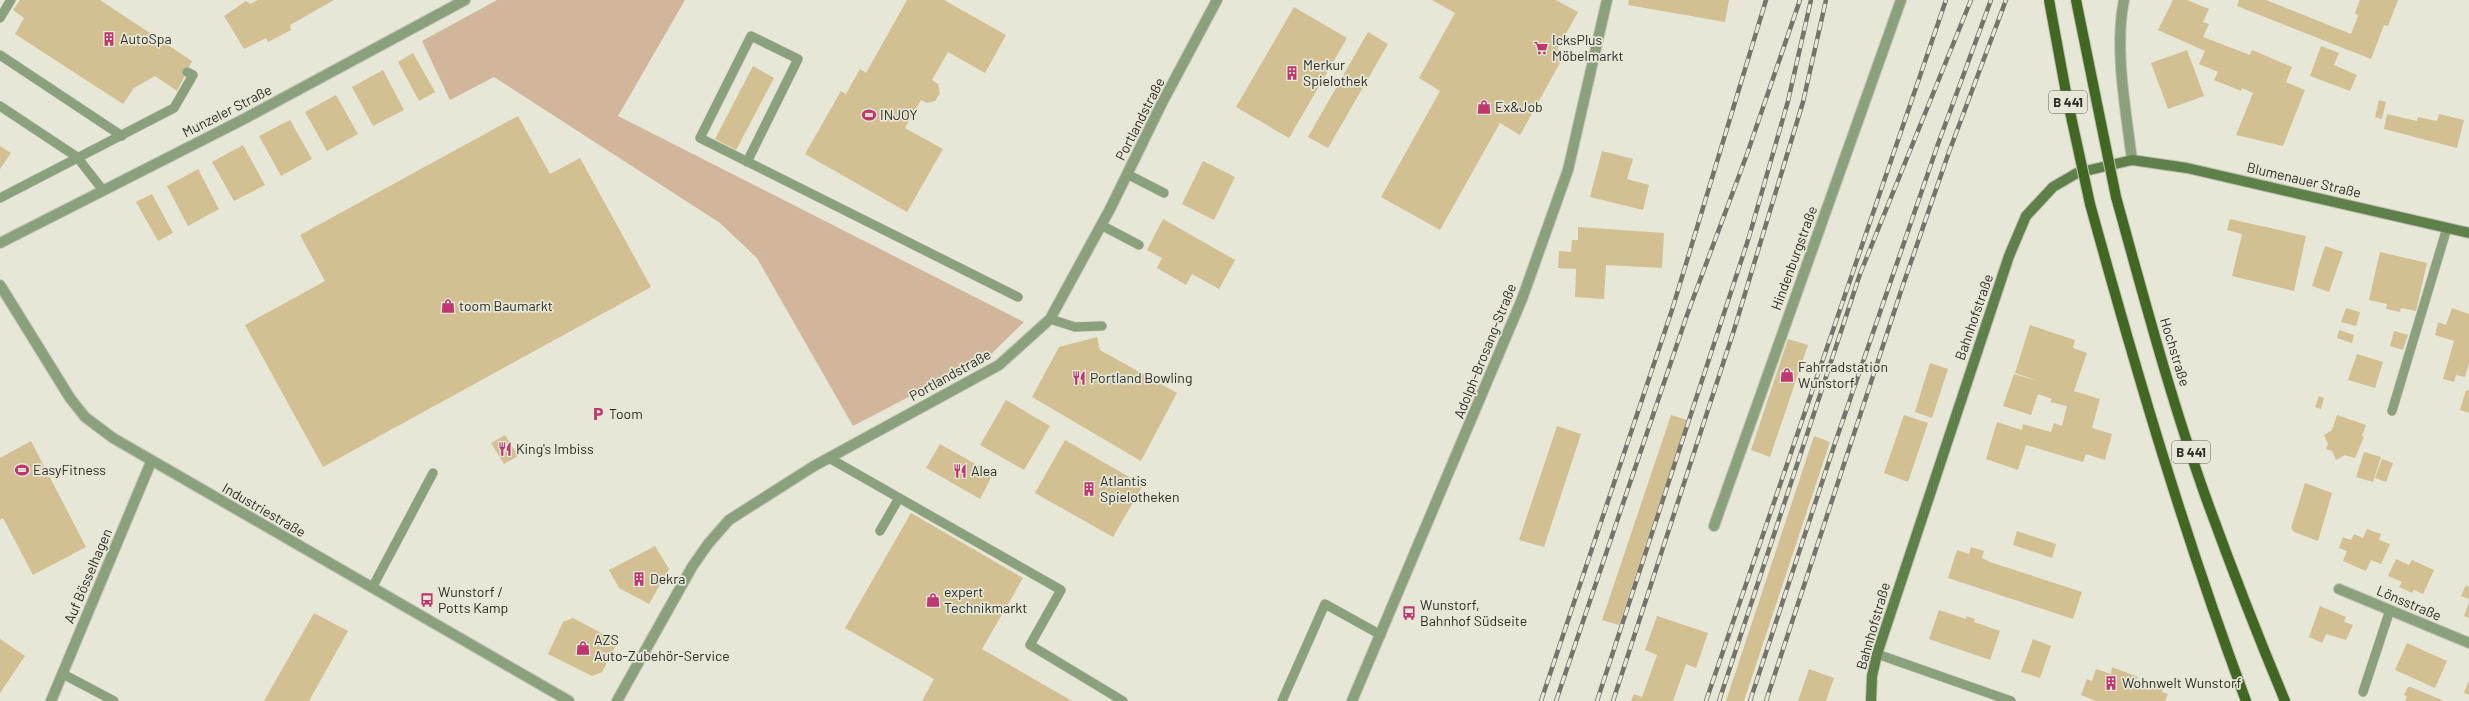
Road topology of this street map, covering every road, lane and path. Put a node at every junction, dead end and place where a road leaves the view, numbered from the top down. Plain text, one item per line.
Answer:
1 (11, 0) edge
2 (465, 0) edge
3 (1217, 0) edge
4 (1607, 0) edge
5 (1901, 0) edge
6 (2049, 0) edge
7 (2076, 0) edge
8 (2124, 0) edge
9 (0, 18) edge
10 (0, 55) edge
11 (187, 72) dead end
12 (0, 106) edge
13 (122, 136) junction
14 (77, 157) junction
15 (2132, 160) junction
16 (747, 162) junction
17 (1127, 174) junction
18 (102, 189) junction
19 (1164, 193) dead end
20 (0, 198) edge
21 (1101, 225) junction
22 (2447, 228) junction
23 (2469, 233) edge
24 (0, 243) edge
25 (1139, 246) dead end
26 (0, 285) edge
27 (1018, 297) dead end
28 (1050, 319) junction
29 (1102, 326) dead end
30 (2392, 411) dead end
31 (829, 458) junction
32 (151, 462) junction
33 (433, 473) dead end
34 (899, 498) junction
35 (1714, 526) dead end
36 (880, 531) dead end
37 (372, 588) junction
38 (2339, 589) dead end
39 (2390, 610) junction
40 (1381, 635) junction
41 (2469, 643) edge
42 (1877, 654) junction
43 (63, 674) junction
44 (2363, 692) dead end
45 (51, 701) edge
46 (114, 701) edge
47 (569, 701) edge
48 (617, 701) edge
49 (1123, 701) edge
50 (1282, 701) edge
51 (1352, 701) edge
52 (1871, 701) edge
53 (2011, 701) edge
54 (2246, 701) edge
55 (2285, 701) edge

1 - 9 lane
2 - 18 street, Munzeler Straße
3 - 17 street, Portlandstraße
4 - 40 street, Adolph-Brosang-Straße
5 - 35 street, Hindenburgstraße
6 - 54 main road, B 441, bridge
7 - 55 main road, Hochstraße / B 441, bridge
8 - 15 street
10 - 13 lane
11 - 13 lane
12 - 14 lane
13 - 14 lane
14 - 18 lane
14 - 20 lane
15 - 22 street, Blumenauer Straße
15 - 42 street, Bahnhofstraße
16 - 16 lane
16 - 27 lane
17 - 19 lane
17 - 21 street, Portlandstraße
18 - 24 street, Munzeler Straße
21 - 25 lane
21 - 28 street, Portlandstraße
22 - 23 street, Blumenauer Straße
22 - 30 lane
26 - 32 street, Industriestraße
28 - 29 lane
28 - 31 street, Portlandstraße
31 - 34 lane
31 - 48 street, Portlandstraße
32 - 37 street, Industriestraße
32 - 43 street, Auf Bösselhagen
33 - 37 lane
34 - 36 lane
34 - 49 lane
37 - 47 street, Industriestraße
38 - 39 street, Lönsstraße
39 - 41 street, Lönsstraße
39 - 44 lane
40 - 50 lane
40 - 51 street, Adolph-Brosang-Straße
42 - 52 street, Bahnhofstraße
42 - 53 lane
43 - 45 street, Auf Bösselhagen
43 - 46 lane

